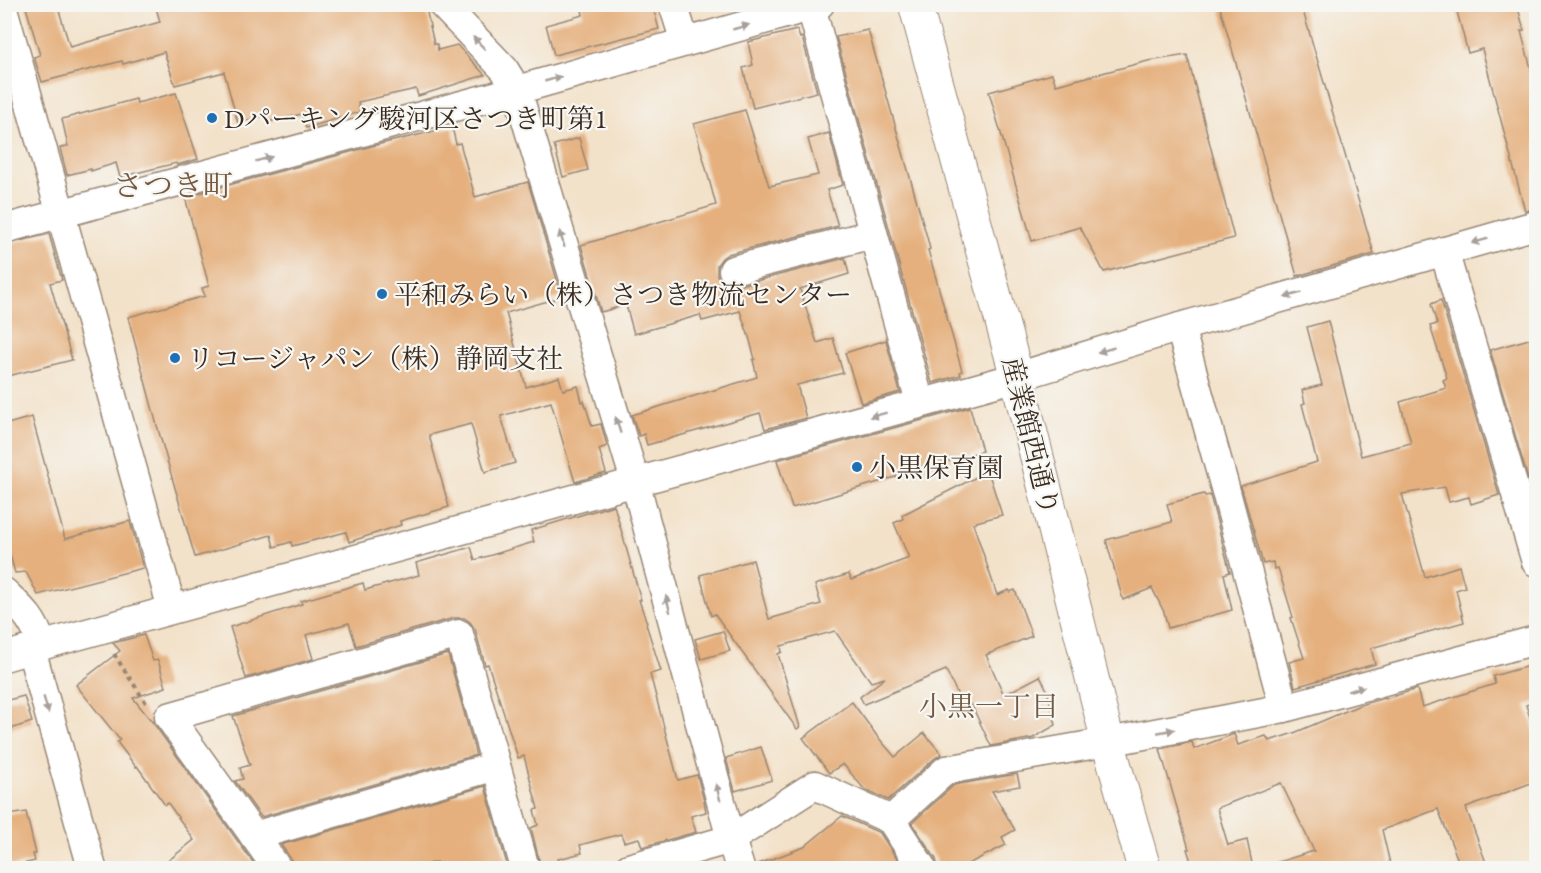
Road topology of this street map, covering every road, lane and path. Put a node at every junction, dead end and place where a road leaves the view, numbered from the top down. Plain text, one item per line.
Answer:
1 (442, 4) edge
2 (673, 4) edge
3 (915, 4) edge
4 (815, 6) edge
5 (4, 12) edge
6 (685, 42) junction
7 (517, 90) junction
8 (61, 214) junction
9 (1536, 225) edge
10 (4, 229) edge
11 (873, 234) junction
12 (1444, 251) junction
13 (733, 270) dead end
14 (1180, 327) junction
15 (1017, 377) junction
16 (920, 404) junction
17 (635, 481) junction
18 (1536, 562) edge
19 (4, 592) edge
20 (172, 609) junction
21 (99, 630) junction
22 (1536, 640) edge
23 (26, 650) edge
24 (1284, 708) junction
25 (169, 717) junction
26 (1108, 742) junction
27 (496, 766) junction
28 (891, 820) junction
29 (254, 836) junction
30 (730, 839) junction
31 (92, 868) edge
32 (277, 868) edge
33 (525, 868) edge
34 (629, 868) edge
35 (740, 868) edge
36 (922, 868) edge
37 (1144, 868) edge

7 -> 1 street
2 - 6 street
3 - 15 street, 産業館西通り
6 -> 4 street
4 - 11 street
5 - 8 street
7 -> 6 street
8 -> 7 street
17 -> 7 street
8 - 10 street
8 - 20 street
9 -> 12 street
11 - 13 street
11 - 16 street
12 -> 14 street
12 - 18 street
14 -> 15 street
14 - 24 street
15 - 16 street
15 - 26 street, 産業館西通り
16 -> 17 street
17 - 20 street
30 -> 17 street
19 - 23 street
20 - 21 street
21 - 23 street
21 - 25 path
24 -> 22 street
23 -> 31 street
26 -> 24 street
25 - 27 street
25 - 29 street
26 - 28 street
26 - 37 street, 産業館西通り
27 - 29 street
27 - 33 street
28 - 30 street
28 - 36 street
29 - 32 street
30 - 34 street
30 - 35 street

